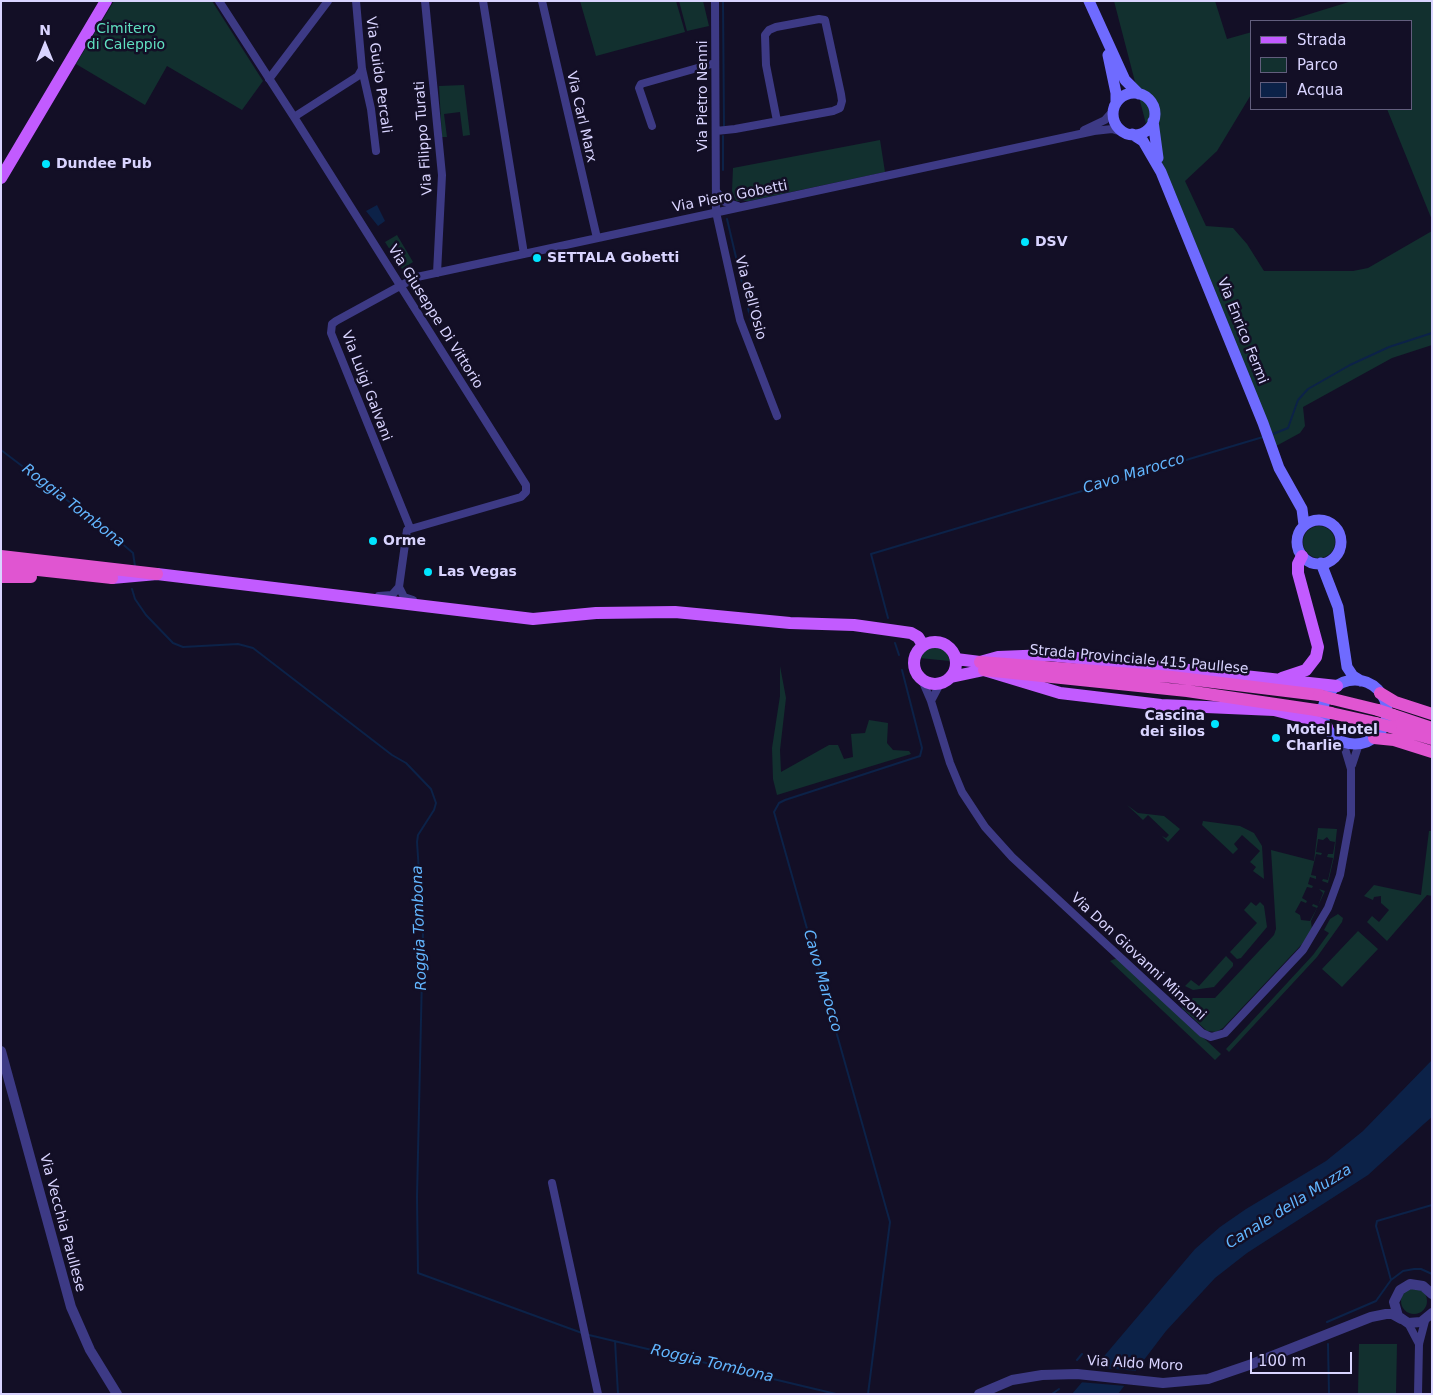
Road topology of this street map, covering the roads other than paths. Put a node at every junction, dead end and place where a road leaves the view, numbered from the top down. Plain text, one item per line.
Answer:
1 (106, 1) edge
2 (219, 1) edge
3 (328, 1) edge
4 (356, 1) edge
5 (425, 1) edge
6 (483, 1) edge
7 (542, 1) edge
8 (715, 1) edge
9 (1089, 1) edge
10 (1099, 27) junction
11 (715, 63) junction
12 (362, 69) junction
13 (269, 79) junction
14 (1138, 94) junction
15 (1115, 107) junction
16 (294, 117) junction
17 (777, 121) junction
18 (1153, 121) junction
19 (652, 126) dead end
20 (716, 131) junction
21 (1129, 134) junction
22 (1067, 137) junction
23 (376, 151) dead end
24 (1161, 172) junction
25 (1, 178) edge
26 (716, 190) junction
27 (748, 206) junction
28 (716, 212) junction
29 (597, 238) junction
30 (524, 254) junction
31 (437, 273) junction
32 (400, 286) junction
33 (777, 416) dead end
34 (1298, 500) junction
35 (1324, 520) junction
36 (1304, 525) junction
37 (410, 528) junction
38 (1, 550) edge
39 (1, 556) edge
40 (1302, 556) junction
41 (1321, 563) junction
42 (1, 566) edge
43 (132, 571) junction
44 (157, 574) junction
45 (1, 577) edge
46 (112, 578) junction
47 (399, 587) junction
48 (340, 596) junction
49 (441, 608) junction
50 (923, 645) junction
51 (956, 659) junction
52 (1346, 661) junction
53 (982, 666) junction
54 (922, 680) junction
55 (1273, 680) junction
56 (946, 681) junction
57 (1363, 682) junction
58 (1339, 685) junction
59 (1380, 693) junction
60 (931, 701) junction
61 (1432, 714) edge
62 (1377, 716) junction
63 (1392, 721) junction
64 (1327, 727) junction
65 (1432, 728) edge
66 (1374, 738) junction
67 (1432, 739) edge
68 (1343, 742) junction
69 (1358, 744) junction
70 (1432, 752) edge
71 (1351, 769) junction
72 (1, 1051) edge
73 (552, 1183) dead end
74 (1430, 1291) edge
75 (1395, 1297) junction
76 (1371, 1317) junction
77 (1428, 1317) edge
78 (1405, 1321) junction
79 (1419, 1344) junction
80 (117, 1394) edge
81 (598, 1394) edge
82 (979, 1394) edge
83 (1418, 1394) edge

1 - 25 main road
2 - 13 street, Via Giuseppe Di Vittorio
3 - 13 street
4 - 12 street, Via Guido Percali
5 - 31 street, Via Filippo Turati
6 - 30 street
7 - 29 street, Via Carl Marx
8 - 11 street, Via Pietro Nenni
9 - 10 main road
10 - 14 main road
10 - 15 main road
11 - 19 street
11 - 20 street, Via Pietro Nenni
12 - 16 street
12 - 23 street, Via Guido Percali
13 - 16 street, Via Giuseppe Di Vittorio
14 - 15 main road
14 - 18 main road
15 - 21 main road
15 - 22 street
16 - 32 street, Via Giuseppe Di Vittorio
17 - 17 street
17 - 20 street
18 - 21 main road
18 - 24 main road
20 - 26 street, Via Pietro Nenni
21 - 22 street
21 - 24 main road
22 - 27 street, Via Piero Gobetti
24 - 34 main road, Via Enrico Fermi
26 - 27 street
26 - 28 street, Via Pietro Nenni
27 - 28 street, Via Piero Gobetti
28 - 29 street, Via Piero Gobetti
28 - 33 street, Via dell'Osio
29 - 30 street, Via Piero Gobetti
30 - 31 street, Via Piero Gobetti
31 - 32 street, Via Piero Gobetti
32 - 37 street, Via Luigi Galvani
32 - 37 street, Via Giuseppe Di Vittorio
34 - 35 main road, Via Enrico Fermi
34 - 36 main road, Via Enrico Fermi
35 - 36 main road
35 - 41 main road
36 - 40 main road
37 - 47 street
38 - 43 highway
39 - 43 highway
40 - 41 main road
40 - 55 main road
41 - 52 main road
42 - 46 highway
43 - 44 highway
44 - 46 main road
44 - 48 main road
45 - 46 highway
47 - 48 street
47 - 49 street
48 - 49 main road
49 - 50 main road
50 - 51 main road
50 - 54 main road
51 - 53 main road, Strada Provinciale 415 Paullese
51 - 56 main road
52 - 57 main road
52 - 58 main road
53 - 55 main road
53 - 56 main road, Strada Provinciale 415 Paullese
53 - 62 highway, bridge
53 - 62 highway, Strada Provinciale 415 Paullese, bridge
53 - 64 main road
54 - 56 main road
54 - 60 street, Via Don Giovanni Minzoni
55 - 58 main road
56 - 60 street
57 - 58 main road
57 - 59 main road
58 - 64 main road
59 - 61 highway
59 - 66 main road
60 - 71 street, Via Don Giovanni Minzoni
62 - 63 highway, bridge
63 - 65 highway
63 - 67 highway
64 - 68 main road
66 - 69 main road
66 - 70 highway
68 - 69 main road
68 - 71 street, Via Don Giovanni Minzoni
69 - 71 street, Via Don Giovanni Minzoni
72 - 80 street, Via Vecchia Paullese
73 - 81 street
74 - 75 street, Via Aldo Moro
75 - 76 street, Via Aldo Moro
75 - 78 street
76 - 78 street, Via Aldo Moro
76 - 82 street, Via Aldo Moro
77 - 78 street, Via Aldo Moro
77 - 79 street
78 - 79 street
79 - 83 street

